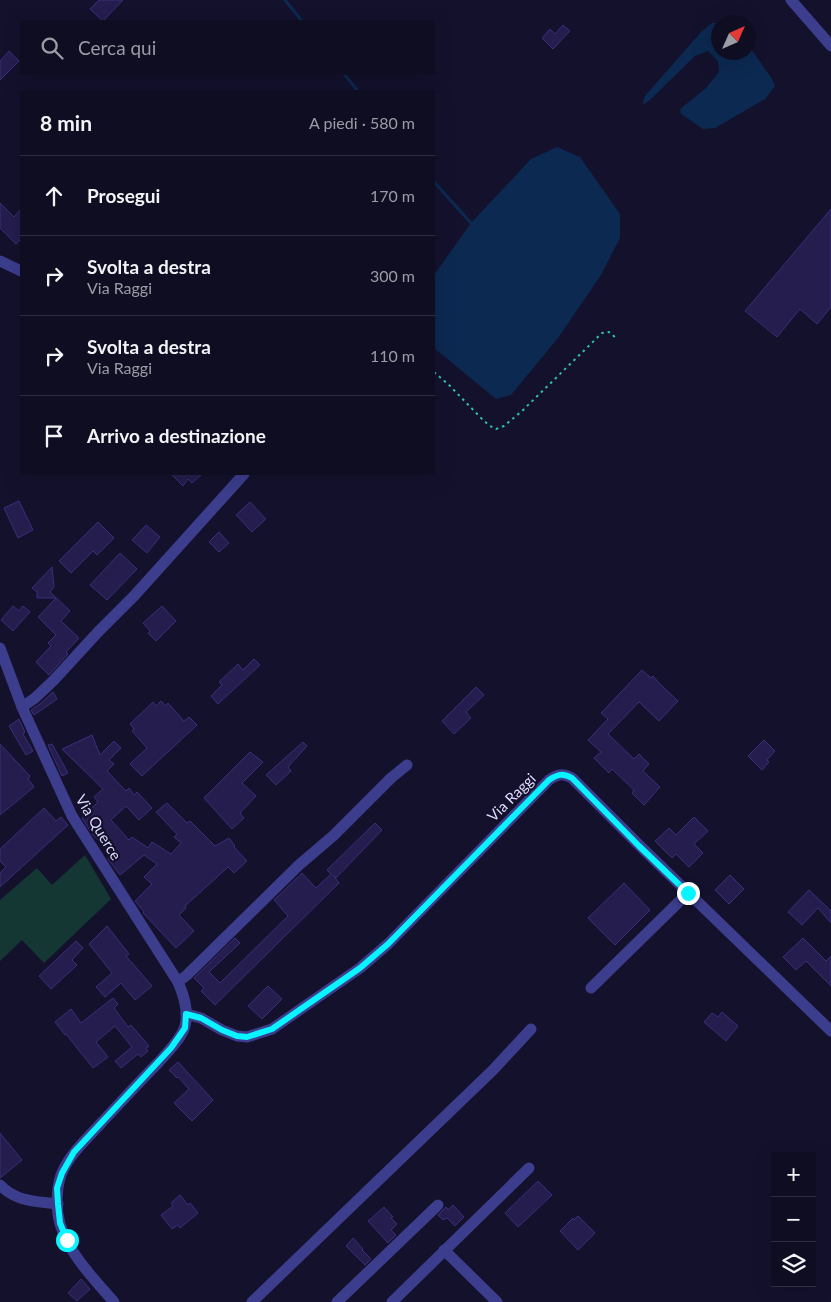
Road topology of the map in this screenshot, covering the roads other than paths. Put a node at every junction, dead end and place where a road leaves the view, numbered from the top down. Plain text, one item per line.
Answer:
1 (791, 0) edge
2 (831, 46) edge
3 (0, 262) edge
4 (20, 271) edge
5 (243, 475) edge
6 (0, 648) edge
7 (22, 707) junction
8 (407, 765) dead end
9 (688, 893) junction
10 (178, 982) junction
11 (591, 988) dead end
12 (186, 1014) junction
13 (531, 1029) dead end
14 (831, 1031) edge
15 (529, 1168) dead end
16 (0, 1185) edge
17 (58, 1204) junction
18 (438, 1205) dead end
19 (444, 1250) junction
20 (114, 1302) edge
21 (252, 1302) edge
22 (337, 1302) edge
23 (392, 1302) edge
24 (497, 1302) edge

1 - 2 street
3 - 4 street
5 - 7 street
6 - 7 street, Via Querce
7 - 10 street, Via Querce
8 - 10 street
9 - 11 street
9 - 12 street, Via Raggi
9 - 14 street, Via Raggi
10 - 12 street, Via Querce
12 - 17 street
13 - 21 street
15 - 19 street
16 - 17 street
17 - 20 street
18 - 22 street
19 - 23 street
19 - 24 street

